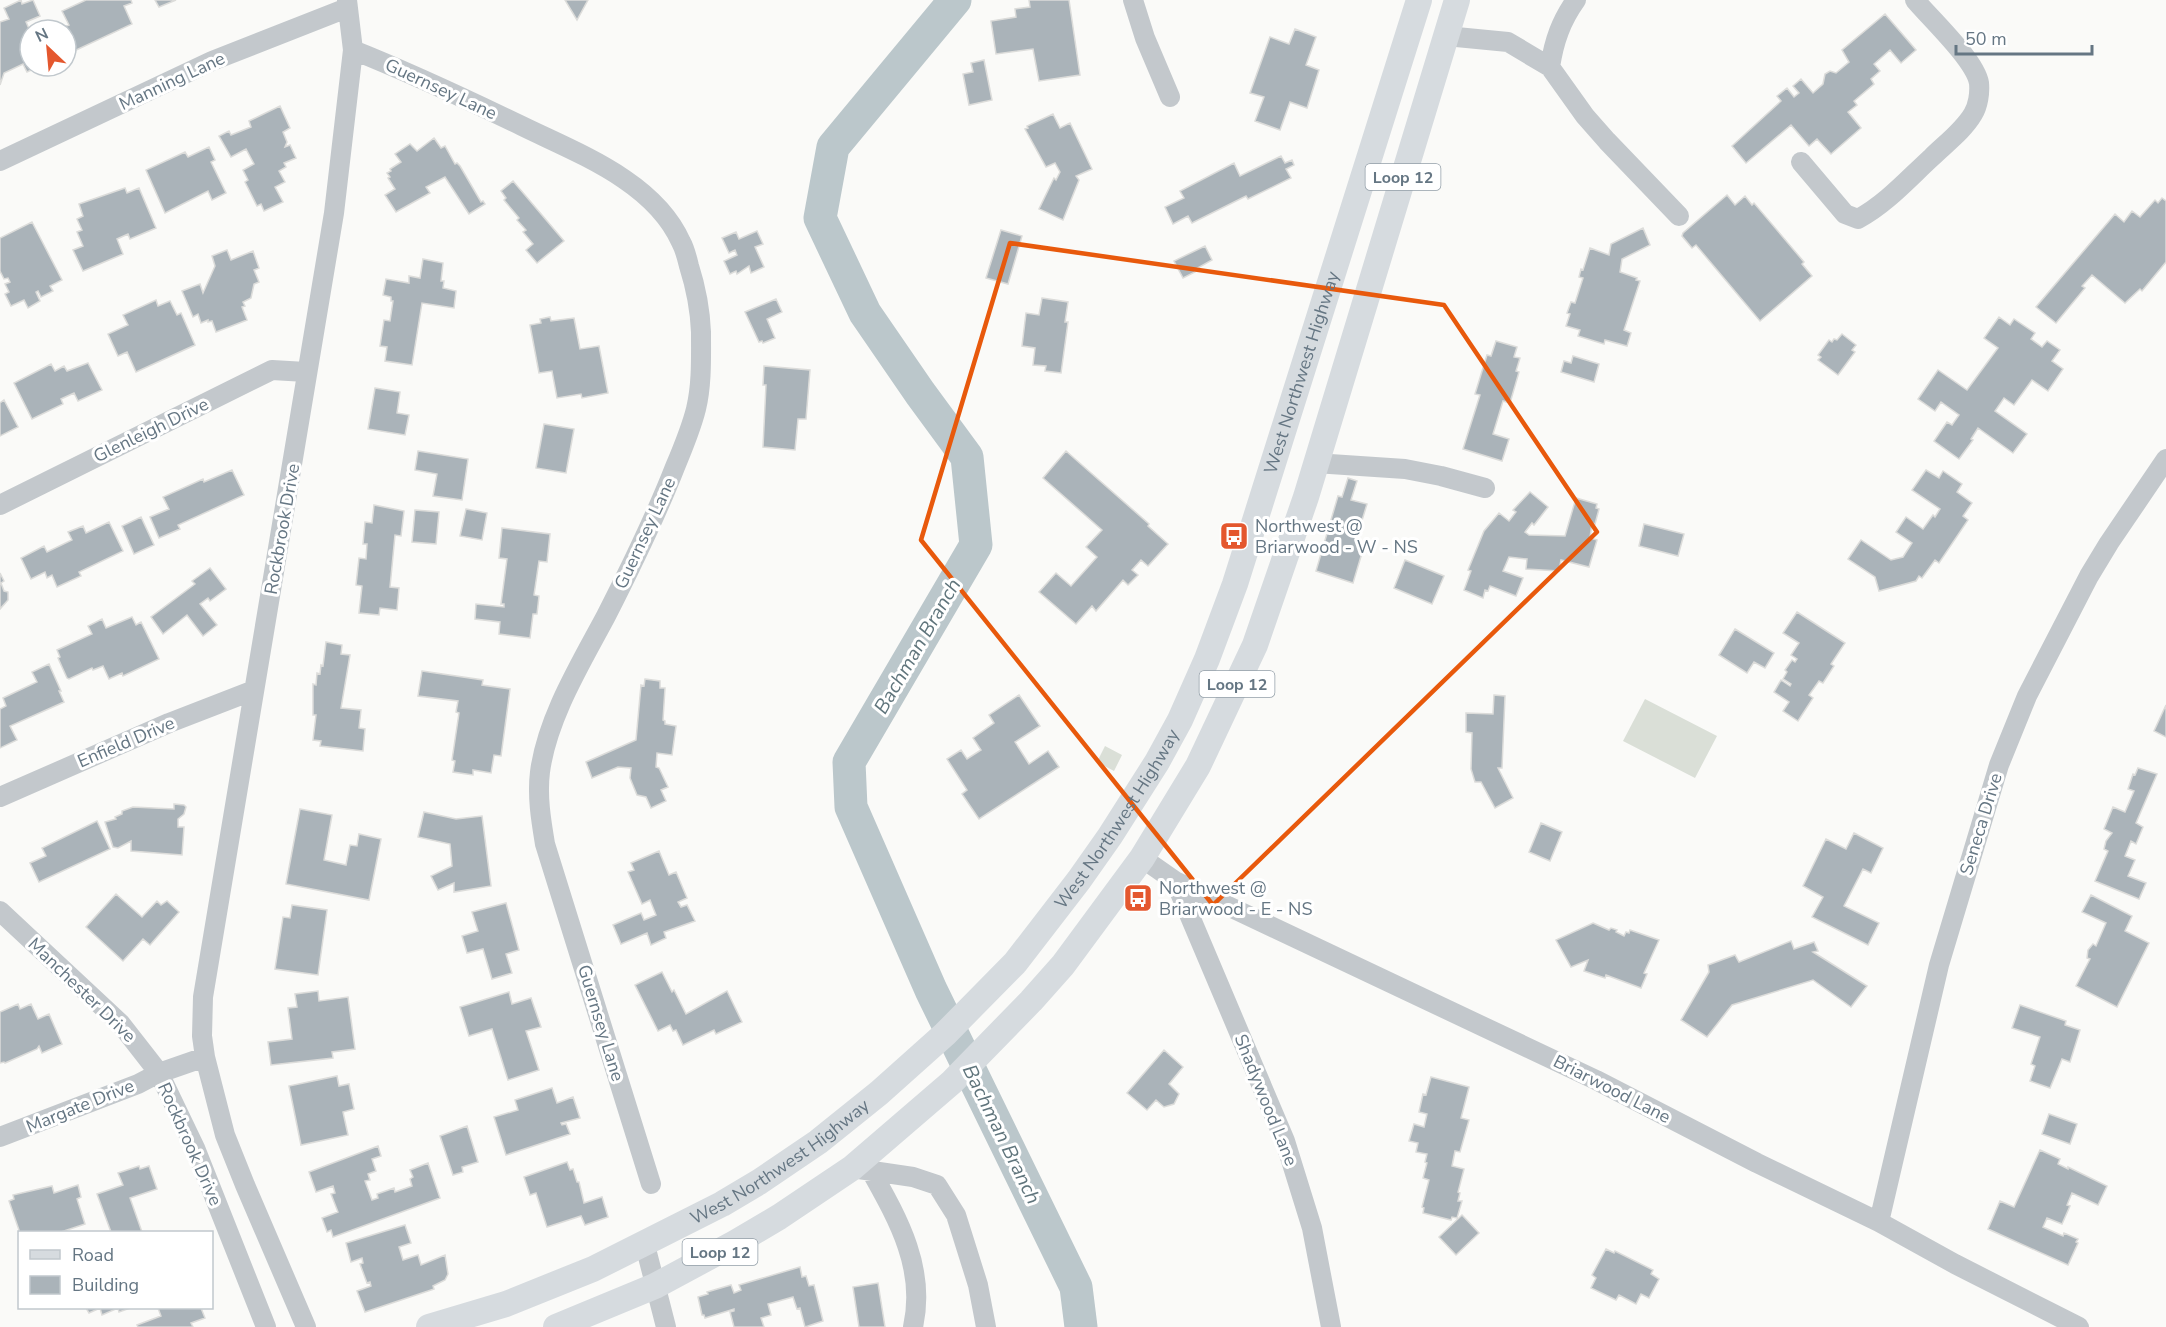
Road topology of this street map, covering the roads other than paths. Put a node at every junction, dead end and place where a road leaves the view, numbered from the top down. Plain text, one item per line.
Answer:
1 (1133, 0) edge
2 (1419, 0) edge
3 (1457, 0) edge
4 (1576, 0) edge
5 (1915, 0) edge
6 (347, 4) edge
7 (1446, 36) junction
8 (353, 50) junction
9 (1550, 67) junction
10 (1170, 97) dead end
11 (0, 161) edge
12 (1801, 162) dead end
13 (1679, 216) dead end
14 (1311, 343) junction
15 (1348, 355) junction
16 (306, 372) junction
17 (2166, 459) edge
18 (1315, 463) junction
19 (1485, 488) dead end
20 (0, 505) edge
21 (254, 690) junction
22 (0, 797) edge
23 (1110, 836) junction
24 (1142, 858) junction
25 (1175, 881) junction
26 (0, 911) edge
27 (206, 1057) junction
28 (159, 1073) junction
29 (0, 1137) edge
30 (864, 1164) junction
31 (651, 1184) dead end
32 (1879, 1222) junction
33 (266, 1236) junction
34 (234, 1245) junction
35 (645, 1245) junction
36 (656, 1286) junction
37 (990, 1324) edge
38 (266, 1327) edge
39 (306, 1327) edge
40 (429, 1327) edge
41 (556, 1327) edge
42 (666, 1327) edge
43 (913, 1327) edge
44 (1331, 1327) edge
45 (2079, 1327) edge

1 - 10 street
2 - 14 main road, West Northwest Highway / Loop 12
3 - 7 main road, Loop 12
4 - 9 street
5 - 12 street
6 - 8 street, Rockbrook Drive
6 - 11 street, Manning Lane
7 - 9 street
7 - 15 main road, Loop 12
8 - 16 street, Rockbrook Drive
8 - 31 street, Guernsey Lane
9 - 13 street
14 - 15 main road
14 - 23 main road, West Northwest Highway / Loop 12
15 - 18 main road, Loop 12
16 - 20 street, Glenleigh Drive
16 - 21 street, Rockbrook Drive
17 - 32 street, Seneca Drive
18 - 19 street
18 - 24 main road, Loop 12
21 - 22 street, Enfield Drive
21 - 27 street, Rockbrook Drive
23 - 24 main road
23 - 35 main road, West Northwest Highway / Loop 12
24 - 25 street, Briarwood Lane
24 - 30 main road, Loop 12
25 - 32 street, Briarwood Lane
25 - 44 street, Shadywood Lane
26 - 28 street, Manchester Drive
27 - 28 street, Rockbrook Drive
27 - 33 street, Rockbrook Drive
28 - 29 street, Margate Drive
28 - 34 street, Rockbrook Drive
30 - 36 main road, Loop 12
30 - 37 street
30 - 43 street
32 - 45 street, Briarwood Lane
33 - 34 street
33 - 39 street, Rockbrook Drive
34 - 38 street, Rockbrook Drive
35 - 36 street
35 - 40 main road, West Northwest Highway / Loop 12
36 - 41 main road, Loop 12
36 - 42 street

